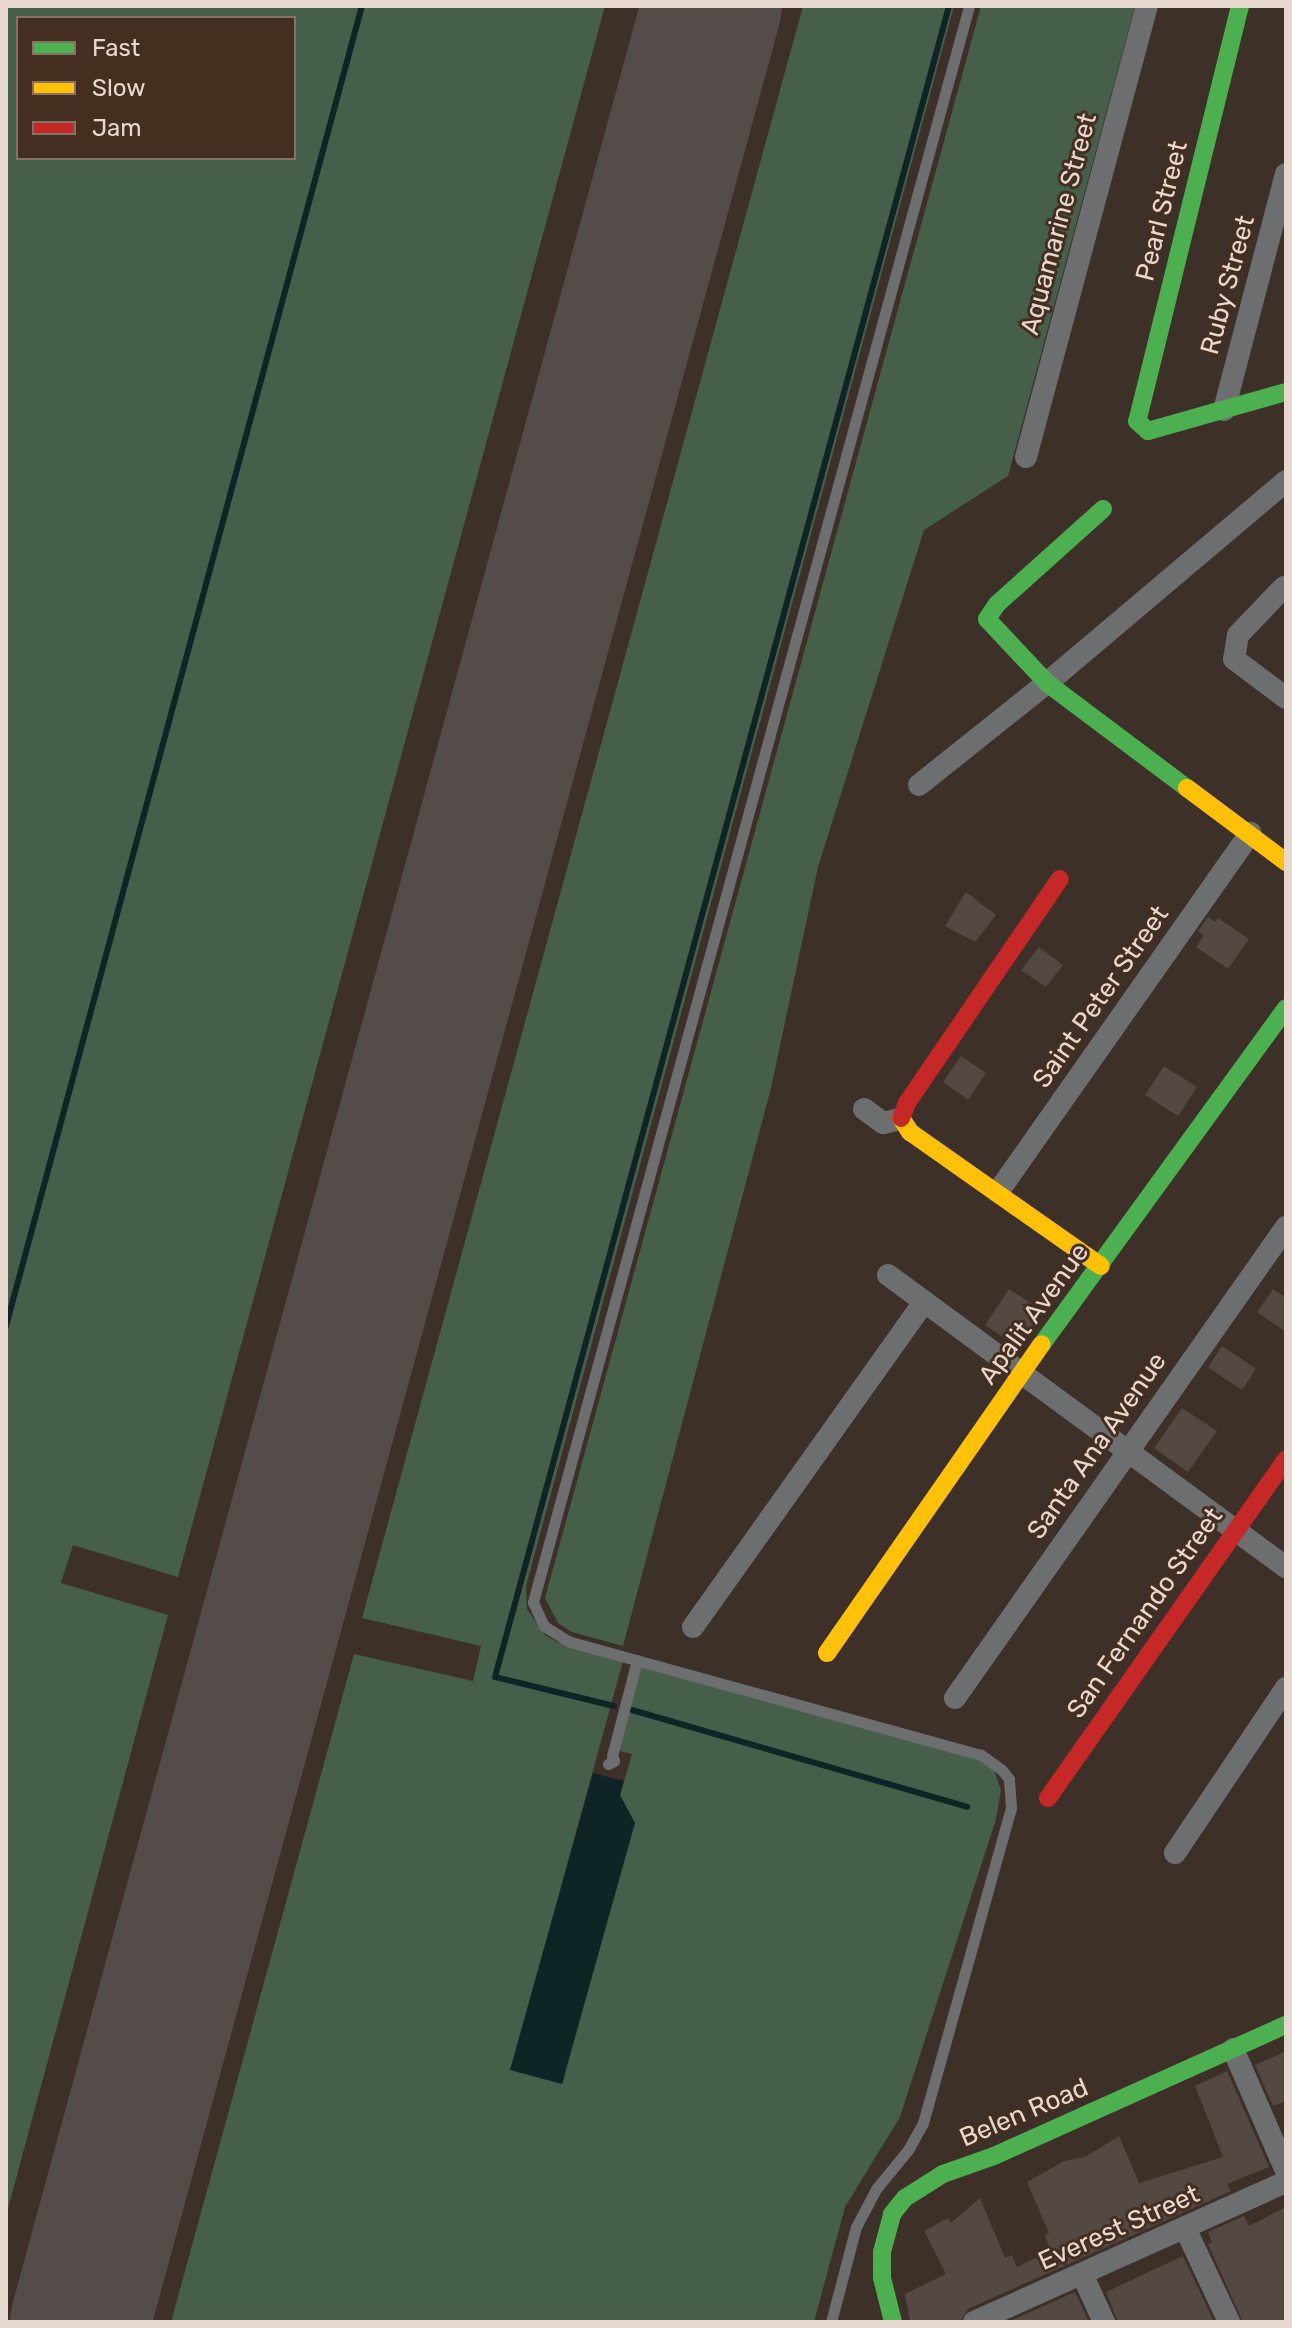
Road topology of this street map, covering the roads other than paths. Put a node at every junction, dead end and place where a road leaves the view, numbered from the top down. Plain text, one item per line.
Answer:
1 (969, 6) edge
2 (1147, 6) edge
3 (1240, 6) edge
4 (1286, 174) edge
5 (1286, 392) edge
6 (1224, 410) junction
7 (1026, 457) dead end
8 (1286, 481) edge
9 (1103, 509) dead end
10 (1284, 587) edge
11 (1047, 683) junction
12 (1286, 698) edge
13 (919, 785) dead end
14 (1250, 833) junction
15 (1286, 862) edge
16 (1060, 879) dead end
17 (1286, 1008) edge
18 (864, 1109) dead end
19 (901, 1119) junction
20 (998, 1192) junction
21 (1286, 1227) edge
22 (1101, 1266) junction
23 (888, 1275) dead end
24 (924, 1302) junction
25 (1021, 1373) junction
26 (1127, 1450) junction
27 (1286, 1459) edge
28 (1235, 1529) junction
29 (1286, 1567) edge
30 (693, 1627) dead end
31 (827, 1653) dead end
32 (637, 1660) junction
33 (1286, 1688) edge
34 (955, 1698) dead end
35 (612, 1756) dead end
36 (1048, 1798) dead end
37 (1175, 1853) dead end
38 (1286, 2025) edge
39 (1233, 2049) junction
40 (1286, 2171) edge
41 (1286, 2182) edge
42 (1186, 2230) junction
43 (1083, 2276) junction
44 (831, 2322) edge
45 (893, 2322) edge
46 (974, 2322) edge
47 (1104, 2322) edge
48 (1229, 2322) edge

1 - 32 lane
2 - 7 street, Aquamarine Street
3 - 6 street, Pearl Street
4 - 6 street, Ruby Street
5 - 6 street
8 - 11 street
9 - 11 street
10 - 12 street
11 - 13 street
11 - 14 street
14 - 15 street
14 - 20 street, Saint Peter Street
16 - 19 street
17 - 22 street, Apalit Avenue
18 - 19 street
19 - 20 street
20 - 22 street
21 - 26 street, Santa Ana Avenue
22 - 25 street, Apalit Avenue
23 - 24 street
24 - 25 street
24 - 30 street
25 - 26 street
25 - 31 street, Apalit Avenue
26 - 28 street
26 - 34 street, Santa Ana Avenue
27 - 28 street, San Fernando Street
28 - 29 street
28 - 36 street, San Fernando Street
32 - 35 lane
32 - 44 lane
33 - 37 street
38 - 39 street, Belen Road
39 - 40 street
39 - 45 street, Belen Road
41 - 42 street, Everest Street
42 - 43 street, Everest Street
42 - 48 street
43 - 46 street, Everest Street
43 - 47 street

